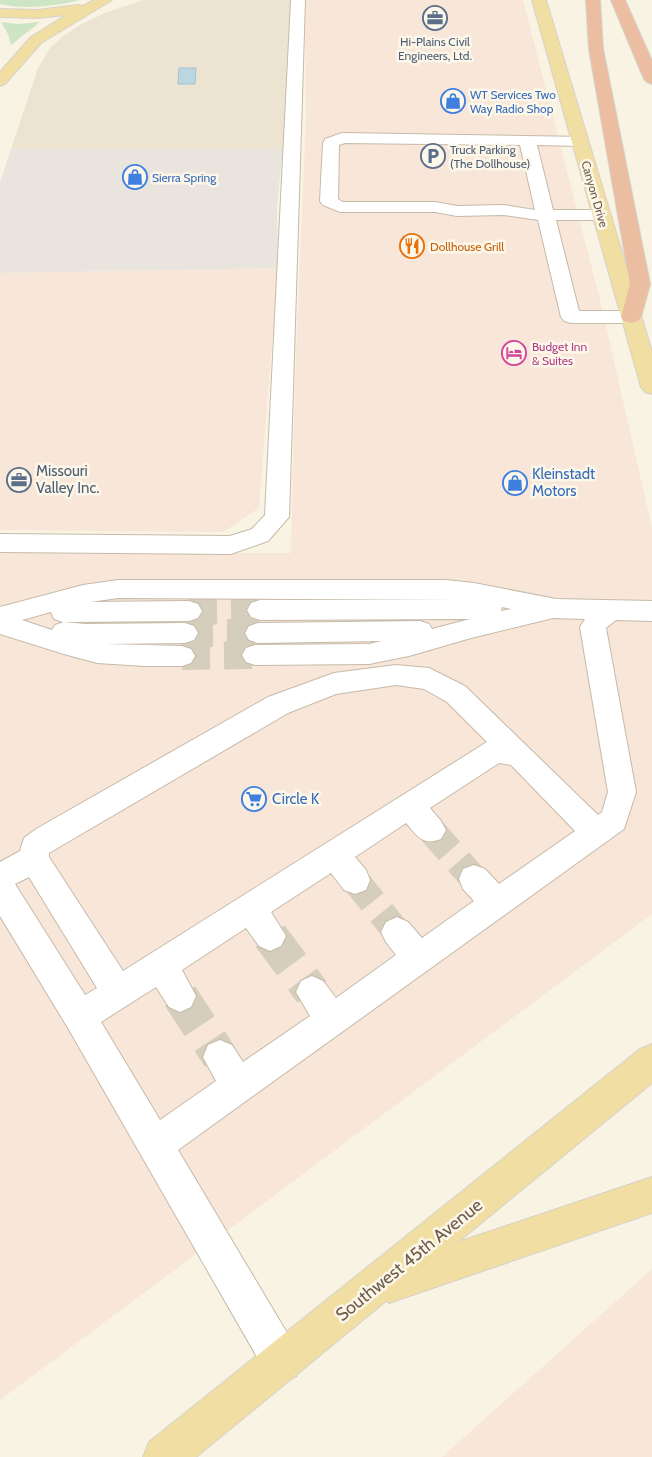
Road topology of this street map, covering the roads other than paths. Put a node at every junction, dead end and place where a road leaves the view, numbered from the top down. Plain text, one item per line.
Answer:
1 (298, 0) edge
2 (539, 0) edge
3 (593, 0) edge
4 (618, 0) edge
5 (104, 1) edge
6 (0, 13) edge
7 (652, 79) edge
8 (0, 81) edge
9 (527, 140) junction
10 (580, 141) junction
11 (546, 215) junction
12 (602, 215) junction
13 (631, 316) junction
14 (652, 387) edge
15 (0, 543) edge
16 (556, 609) junction
17 (610, 611) junction
18 (652, 611) edge
19 (8, 621) edge
20 (519, 755) junction
21 (409, 806) junction
22 (431, 830) tunnel mouth
23 (597, 833) junction
24 (334, 854) junction
25 (34, 858) junction
26 (0, 877) edge
27 (474, 879) tunnel mouth
28 (355, 880) tunnel mouth
29 (0, 888) edge
30 (497, 904) junction
31 (250, 908) junction
32 (398, 932) tunnel mouth
33 (270, 936) tunnel mouth
34 (419, 959) junction
35 (160, 965) junction
36 (118, 992) junction
37 (312, 992) tunnel mouth
38 (180, 996) tunnel mouth
39 (80, 1017) junction
40 (332, 1020) junction
41 (220, 1057) tunnel mouth
42 (652, 1061) edge
43 (239, 1086) junction
44 (155, 1145) junction
45 (652, 1195) edge
46 (371, 1290) junction
47 (282, 1362) junction
48 (164, 1457) edge

1 - 15 lane
2 - 10 main road, Canyon Drive
3 - 13 highway
4 - 7 highway
5 - 6 main road
5 - 8 main road
9 - 10 lane
9 - 11 lane
9 - 11 lane
10 - 12 main road, Canyon Drive
11 - 12 lane
11 - 13 lane
12 - 13 main road, Canyon Drive
13 - 14 main road, Canyon Drive
16 - 16 lane
16 - 17 lane
16 - 19 lane
17 - 18 lane
17 - 23 lane
19 - 19 lane
20 - 21 lane
20 - 23 lane
20 - 25 lane
21 - 22 lane
21 - 24 lane
23 - 30 lane
24 - 28 lane
24 - 31 lane
25 - 26 lane
25 - 36 lane
27 - 30 lane
29 - 39 lane
30 - 34 lane
31 - 33 lane
31 - 35 lane
32 - 34 lane
34 - 40 lane
35 - 36 lane
35 - 38 lane
36 - 39 lane
37 - 40 lane
39 - 44 lane
40 - 43 lane
41 - 43 lane
42 - 46 main road, Southwest 45th Avenue
43 - 44 lane
44 - 47 lane
45 - 46 main road
46 - 47 main road, Southwest 45th Avenue
47 - 48 main road, Southwest 45th Avenue

